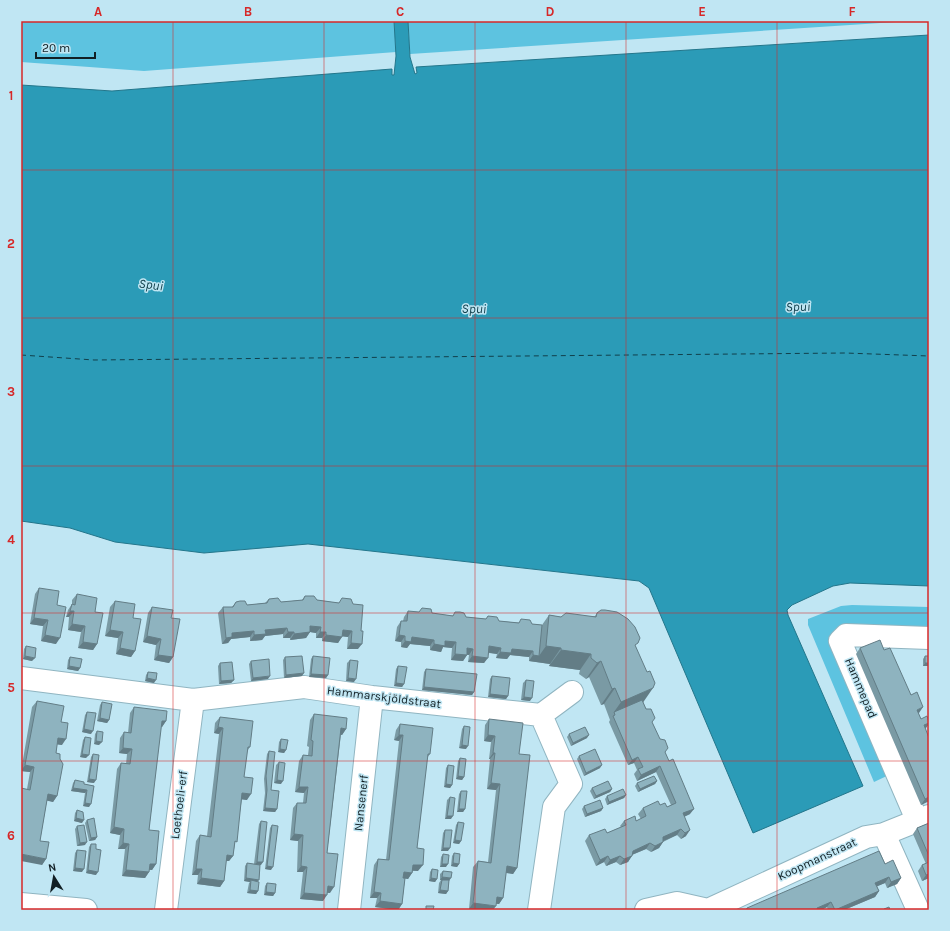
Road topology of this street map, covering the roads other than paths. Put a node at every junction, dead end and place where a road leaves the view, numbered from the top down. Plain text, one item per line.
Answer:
1 (929, 638) edge
2 (21, 678) edge
3 (572, 692) dead end
4 (372, 696) junction
5 (193, 700) junction
6 (541, 715) junction
7 (923, 818) edge
8 (884, 834) junction
9 (21, 904) edge
10 (86, 910) edge
11 (166, 910) edge
12 (349, 910) edge
13 (539, 910) edge
14 (646, 910) edge
15 (708, 910) edge
16 (918, 910) edge

1 - 7 street, Hammepad
2 - 5 street, Hammarskjöldstraat
3 - 6 street
4 - 5 street, Hammarskjöldstraat
4 - 6 street, Hammarskjöldstraat
4 - 12 street, Nansenerf
5 - 11 street, Loethoeli-erf
6 - 13 street
7 - 8 street, Koopmanstraat
8 - 15 street, Koopmanstraat
8 - 16 street
9 - 10 street
14 - 15 street

